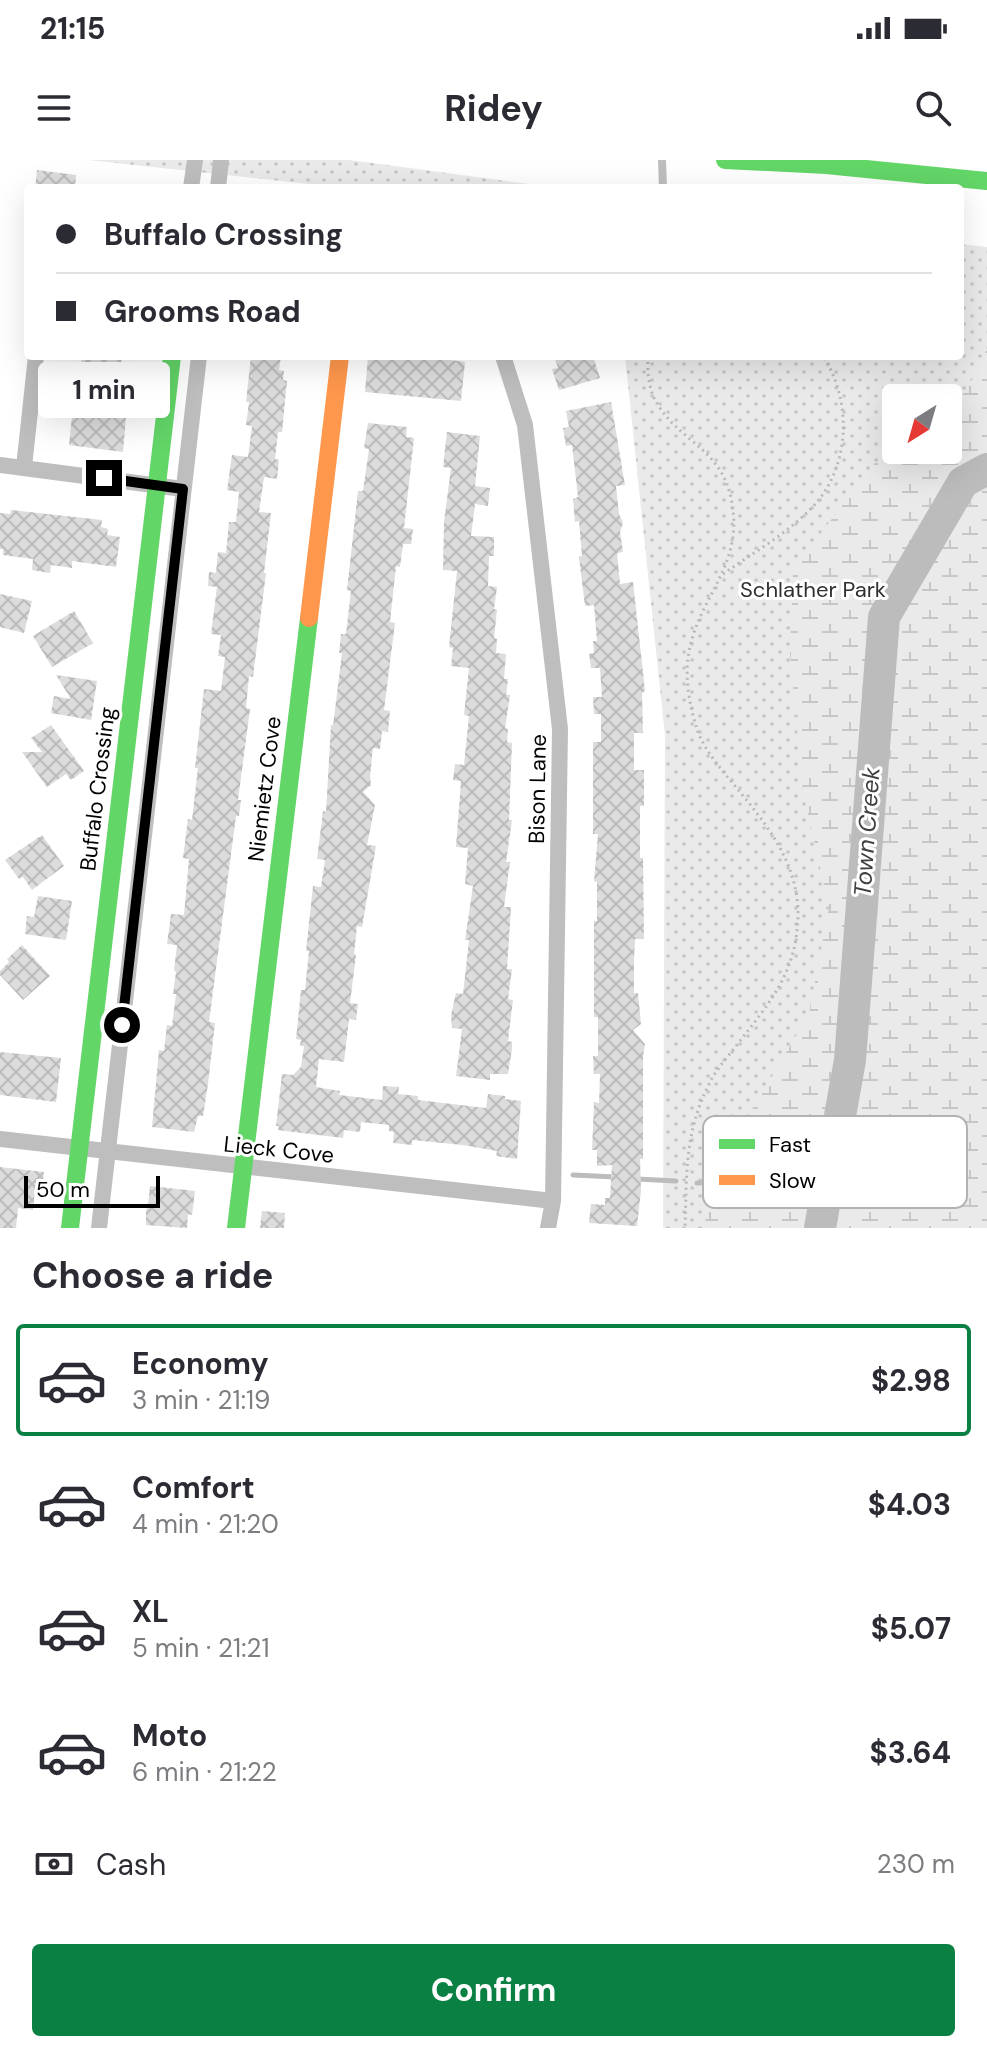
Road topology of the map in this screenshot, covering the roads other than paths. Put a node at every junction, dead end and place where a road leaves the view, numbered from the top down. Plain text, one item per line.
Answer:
1 (195, 160) edge
2 (221, 160) edge
3 (662, 160) edge
4 (725, 160) edge
5 (987, 181) edge
6 (192, 184) edge
7 (218, 184) edge
8 (663, 184) edge
9 (36, 360) edge
10 (172, 360) edge
11 (199, 360) edge
12 (340, 360) edge
13 (504, 360) edge
14 (0, 465) edge
15 (24, 467) junction
16 (157, 486) junction
17 (183, 489) junction
18 (0, 1139) edge
19 (79, 1148) junction
20 (107, 1152) junction
21 (243, 1167) junction
22 (553, 1201) junction
23 (70, 1228) edge
24 (99, 1228) edge
25 (236, 1228) edge
26 (548, 1228) edge

1 - 6 street
2 - 7 street
3 - 8 lane
4 - 5 street
9 - 15 street
10 - 16 street, Buffalo Crossing
11 - 17 street
12 - 21 street, Niemietz Cove
13 - 22 street, Bison Lane
14 - 15 street
15 - 16 street
16 - 17 street
16 - 19 street, Buffalo Crossing
17 - 20 street
18 - 19 street, Lieck Cove
19 - 20 street, Lieck Cove
19 - 23 street, Buffalo Crossing
20 - 21 street, Lieck Cove
20 - 24 street
21 - 22 street, Lieck Cove
21 - 25 street, Niemietz Cove
22 - 26 street, Bison Lane

